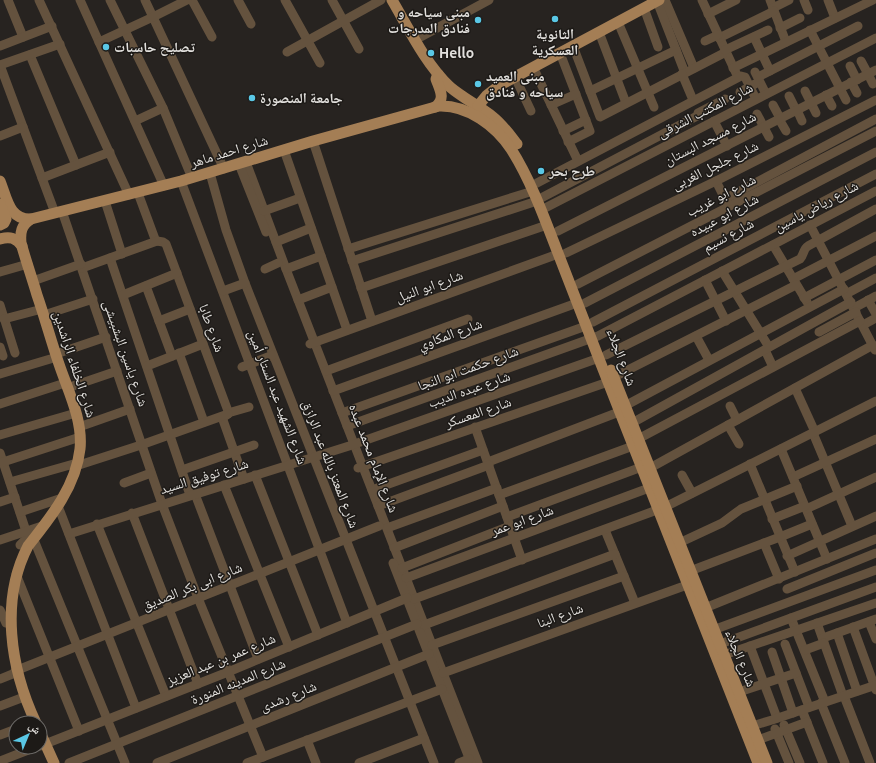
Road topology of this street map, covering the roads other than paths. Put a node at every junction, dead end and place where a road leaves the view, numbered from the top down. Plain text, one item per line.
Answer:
1 (8, 0) edge
2 (40, 0) edge
3 (80, 0) edge
4 (110, 0) edge
5 (146, 0) edge
6 (187, 0) edge
7 (192, 0) edge
8 (238, 0) edge
9 (285, 0) edge
10 (332, 0) edge
11 (381, 0) edge
12 (392, 0) edge
13 (489, 0) edge
14 (660, 0) edge
15 (702, 0) edge
16 (736, 0) edge
17 (789, 0) edge
18 (804, 0) edge
19 (829, 0) edge
20 (868, 1) edge
21 (772, 6) edge
22 (644, 8) junction
23 (808, 10) dead end
24 (708, 14) junction
25 (153, 17) junction
26 (800, 18) dead end
27 (835, 18) junction
28 (343, 21) junction
29 (618, 22) junction
30 (251, 24) dead end
31 (52, 26) junction
32 (858, 26) dead end
33 (780, 28) junction
34 (768, 30) dead end
35 (810, 30) junction
36 (124, 31) junction
37 (599, 32) junction
38 (23, 37) junction
39 (719, 37) junction
40 (754, 37) junction
41 (212, 38) dead end
42 (876, 38) edge
43 (415, 40) junction
44 (308, 41) junction
45 (704, 41) dead end
46 (99, 42) junction
47 (786, 42) junction
48 (60, 44) junction
49 (0, 46) edge
50 (573, 46) junction
51 (819, 46) junction
52 (658, 47) dead end
53 (359, 49) dead end
54 (676, 50) junction
55 (725, 51) junction
56 (287, 52) dead end
57 (560, 53) junction
58 (762, 54) junction
59 (30, 55) junction
60 (861, 61) dead end
61 (320, 63) dead end
62 (827, 63) junction
63 (0, 65) edge
64 (850, 66) dead end
65 (533, 67) junction
66 (638, 68) junction
67 (694, 68) junction
68 (733, 68) junction
69 (770, 71) junction
70 (871, 73) edge
71 (438, 74) junction
72 (683, 74) junction
73 (515, 77) junction
74 (739, 77) junction
75 (758, 77) junction
76 (616, 79) junction
77 (854, 81) junction
78 (873, 84) dead end
79 (750, 87) junction
80 (840, 88) junction
81 (590, 91) junction
82 (805, 91) dead end
83 (648, 92) junction
84 (740, 92) dead end
85 (857, 93) dead end
86 (576, 94) junction
87 (766, 94) junction
88 (826, 95) junction
89 (789, 96) dead end
90 (725, 99) dead end
91 (756, 99) junction
92 (692, 100) junction
93 (846, 100) dead end
94 (876, 100) edge
95 (811, 103) junction
96 (626, 104) junction
97 (773, 104) dead end
98 (551, 105) junction
99 (478, 106) junction
100 (832, 106) dead end
101 (435, 107) junction
102 (654, 107) dead end
103 (163, 108) junction
104 (452, 108) joint
105 (796, 110) junction
106 (531, 111) dead end
107 (816, 113) dead end
108 (698, 114) junction
109 (757, 114) dead end
110 (780, 119) junction
111 (876, 119) edge
112 (586, 120) junction
113 (135, 121) junction
114 (714, 121) junction
115 (802, 121) dead end
116 (704, 126) junction
117 (23, 127) junction
118 (763, 127) junction
119 (563, 131) junction
120 (786, 131) dead end
121 (876, 131) edge
122 (506, 135) junction
123 (0, 136) edge
124 (745, 136) junction
125 (769, 137) dead end
126 (313, 141) junction
127 (568, 142) junction
128 (749, 145) dead end
129 (727, 146) junction
130 (284, 150) junction
131 (110, 152) junction
132 (876, 152) edge
133 (578, 161) junction
134 (243, 163) junction
135 (76, 165) junction
136 (224, 169) junction
137 (210, 173) junction
138 (876, 174) edge
139 (42, 178) junction
140 (187, 180) junction
141 (0, 181) edge
142 (716, 181) junction
143 (164, 186) junction
144 (876, 191) edge
145 (134, 194) junction
146 (540, 196) junction
147 (300, 198) junction
148 (105, 201) junction
149 (727, 203) junction
150 (0, 204) edge
151 (876, 209) edge
152 (264, 211) junction
153 (59, 212) junction
154 (6, 219) edge
155 (30, 219) junction
156 (548, 225) junction
157 (810, 225) junction
158 (311, 228) junction
159 (558, 231) junction
160 (876, 236) edge
161 (0, 239) edge
162 (818, 240) junction
163 (157, 241) junction
164 (276, 242) junction
165 (773, 245) junction
166 (22, 246) junction
167 (348, 249) junction
168 (562, 253) junction
169 (122, 254) junction
170 (321, 256) junction
171 (110, 258) junction
172 (876, 260) edge
173 (352, 261) junction
174 (829, 261) junction
175 (28, 264) junction
176 (82, 266) junction
177 (282, 266) junction
178 (785, 266) junction
179 (265, 269) dead end
180 (722, 271) junction
181 (0, 272) edge
182 (177, 273) junction
183 (876, 278) edge
184 (705, 280) junction
185 (838, 280) junction
186 (33, 281) junction
187 (795, 282) junction
188 (245, 283) junction
189 (578, 284) junction
190 (146, 286) junction
191 (332, 287) junction
192 (361, 288) junction
193 (223, 291) junction
194 (735, 292) junction
195 (123, 295) junction
196 (804, 298) junction
197 (872, 298) edge
198 (93, 299) junction
199 (298, 300) junction
200 (716, 301) junction
201 (850, 301) junction
202 (581, 303) junction
203 (0, 305) edge
204 (810, 307) junction
205 (190, 309) junction
206 (746, 310) junction
207 (43, 312) junction
208 (876, 314) edge
209 (876, 318) edge
210 (4, 319) junction
211 (468, 319) dead end
212 (159, 321) junction
213 (372, 321) junction
214 (726, 321) junction
215 (861, 323) junction
216 (589, 324) junction
217 (347, 330) junction
218 (819, 332) dead end
219 (761, 333) junction
220 (696, 336) junction
221 (106, 337) junction
222 (595, 338) junction
223 (312, 343) junction
224 (203, 344) junction
225 (874, 345) edge
226 (767, 349) junction
227 (15, 353) dead end
228 (56, 355) junction
229 (175, 355) junction
230 (273, 355) junction
231 (602, 357) junction
232 (709, 360) junction
233 (246, 365) junction
234 (146, 366) junction
235 (773, 367) junction
236 (117, 371) junction
237 (326, 371) junction
238 (0, 374) edge
239 (611, 379) junction
240 (66, 386) junction
241 (795, 388) junction
242 (333, 391) junction
243 (876, 401) edge
244 (0, 404) edge
245 (730, 406) dead end
246 (249, 407) dead end
247 (130, 409) junction
248 (621, 409) junction
249 (76, 413) junction
250 (228, 413) junction
251 (342, 413) junction
252 (737, 420) junction
253 (204, 422) junction
254 (632, 423) junction
255 (728, 425) junction
256 (347, 426) junction
257 (476, 427) junction
258 (80, 432) junction
259 (814, 432) junction
260 (0, 435) edge
261 (170, 435) junction
262 (876, 439) edge
263 (635, 443) junction
264 (739, 444) dead end
265 (141, 445) junction
266 (254, 445) dead end
267 (351, 446) junction
268 (781, 448) junction
269 (483, 450) junction
270 (234, 452) junction
271 (0, 453) edge
272 (313, 458) junction
273 (3, 462) junction
274 (825, 462) junction
275 (488, 463) junction
276 (76, 464) junction
277 (750, 464) junction
278 (288, 465) junction
279 (360, 467) junction
280 (646, 467) junction
281 (182, 470) junction
282 (151, 473) junction
283 (255, 475) junction
284 (682, 475) dead end
285 (793, 477) junction
286 (876, 477) edge
287 (244, 479) junction
288 (10, 482) junction
289 (124, 483) dead end
290 (224, 485) junction
291 (797, 486) junction
292 (649, 488) junction
293 (372, 490) junction
294 (498, 491) junction
295 (692, 493) junction
296 (838, 494) junction
297 (192, 495) junction
298 (15, 497) junction
299 (765, 500) junction
300 (0, 502) edge
301 (60, 502) junction
302 (162, 504) junction
303 (378, 506) junction
304 (503, 506) junction
305 (806, 507) junction
306 (661, 508) junction
307 (20, 512) junction
308 (132, 514) junction
309 (876, 516) edge
310 (507, 517) junction
311 (772, 519) junction
312 (97, 524) junction
313 (812, 524) junction
314 (46, 525) junction
315 (510, 526) junction
316 (852, 526) junction
317 (383, 527) junction
318 (604, 530) junction
319 (26, 531) junction
320 (68, 534) junction
321 (1, 538) edge
322 (514, 538) junction
323 (780, 538) junction
324 (345, 539) junction
325 (876, 539) edge
326 (34, 540) junction
327 (819, 541) junction
328 (679, 543) junction
329 (764, 543) junction
330 (23, 548) junction
331 (394, 548) junction
332 (320, 550) junction
333 (876, 553) edge
334 (615, 554) junction
335 (787, 556) junction
336 (827, 559) junction
337 (522, 560) junction
338 (289, 562) junction
339 (402, 568) junction
340 (14, 570) junction
341 (876, 570) edge
342 (690, 571) junction
343 (795, 572) junction
344 (260, 574) junction
345 (624, 576) junction
346 (406, 578) junction
347 (779, 579) junction
348 (687, 585) junction
349 (834, 585) junction
350 (230, 586) junction
351 (876, 587) edge
352 (787, 589) dead end
353 (819, 591) junction
354 (695, 594) junction
355 (198, 598) junction
356 (411, 598) junction
357 (841, 600) junction
358 (635, 603) junction
359 (876, 603) edge
360 (825, 606) junction
361 (705, 608) junction
362 (0, 610) edge
363 (170, 610) junction
364 (374, 612) junction
365 (808, 612) junction
366 (791, 618) junction
367 (873, 620) edge
368 (6, 623) junction
369 (136, 623) junction
370 (347, 623) junction
371 (421, 624) junction
372 (815, 624) junction
373 (853, 627) junction
374 (714, 630) junction
375 (797, 630) junction
376 (837, 633) junction
377 (107, 635) junction
378 (318, 635) junction
379 (384, 637) junction
380 (876, 639) edge
381 (824, 640) junction
382 (720, 644) junction
383 (785, 644) dead end
384 (78, 646) junction
385 (750, 646) junction
386 (289, 647) junction
387 (430, 650) junction
388 (805, 650) junction
389 (772, 652) dead end
390 (724, 655) junction
391 (49, 658) junction
392 (258, 659) junction
393 (435, 663) junction
394 (396, 667) junction
395 (15, 672) junction
396 (228, 672) junction
397 (443, 673) junction
398 (796, 673) junction
399 (781, 678) junction
400 (0, 679) edge
401 (198, 684) junction
402 (764, 684) junction
403 (875, 687) edge
404 (442, 689) junction
405 (857, 691) junction
406 (739, 692) junction
407 (166, 696) junction
408 (237, 696) junction
409 (843, 696) junction
410 (24, 697) junction
411 (410, 701) junction
412 (823, 703) junction
413 (0, 706) edge
414 (136, 708) junction
415 (801, 710) junction
416 (32, 715) edge
417 (777, 718) junction
418 (107, 719) junction
419 (807, 722) junction
420 (250, 726) junction
421 (752, 726) junction
422 (786, 730) junction
423 (79, 731) junction
424 (777, 733) junction
425 (424, 738) junction
426 (307, 740) junction
427 (758, 740) junction
428 (48, 742) edge
429 (117, 744) junction
430 (15, 755) edge
431 (48, 755) edge
432 (263, 757) junction
433 (0, 761) edge
434 (470, 761) edge
435 (54, 763) edge
436 (69, 763) edge
437 (125, 763) edge
438 (157, 763) edge
439 (247, 763) edge
440 (316, 763) edge
441 (359, 763) edge
442 (434, 763) edge
443 (459, 763) edge
444 (478, 763) edge
445 (758, 763) edge
446 (767, 763) edge
447 (789, 763) edge
448 (800, 763) edge
449 (823, 763) edge
450 (845, 763) edge
451 (870, 763) edge

1 - 38 street
2 - 31 street, شارع طابا
3 - 46 street
4 - 36 street, شارع الشهيد عبد الستار أمين
5 - 25 street
6 - 25 street
7 - 41 street
8 - 30 street
9 - 44 street
10 - 28 street
11 - 28 street
12 - 43 main road, شارع الجلاء
13 - 43 street
14 - 22 main road
14 - 54 street
14 - 67 street
15 - 24 street
16 - 24 street
17 - 21 street
18 - 23 street
19 - 27 street
20 - 27 street
21 - 33 street
21 - 39 street
22 - 29 main road
22 - 52 street
24 - 39 street
25 - 36 street
25 - 136 street
26 - 33 street
27 - 35 street
28 - 44 street
28 - 53 street
29 - 37 main road
29 - 66 street
31 - 38 street
31 - 48 street, شارع طابا
32 - 51 street
33 - 47 street
34 - 40 street
35 - 47 street
35 - 51 street
36 - 46 street
36 - 103 street, شارع الشهيد عبد الستار أمين
37 - 50 main road
37 - 76 street
38 - 49 street
39 - 45 street
39 - 55 street
40 - 55 street
40 - 58 street
42 - 62 street, شارع المكتب الشرقى
43 - 71 main road, شارع الجلاء
44 - 56 street
44 - 61 street
46 - 113 street
47 - 58 street
48 - 59 street
48 - 131 street, شارع طابا
50 - 57 main road
50 - 81 street
51 - 62 street
51 - 69 street
54 - 66 street
54 - 72 street
55 - 67 street
55 - 68 street
57 - 65 main road
57 - 86 street
58 - 68 street
58 - 69 street
59 - 63 street
59 - 135 street
60 - 70 street
62 - 80 street
62 - 87 street, شارع المكتب الشرقى
63 - 117 street, شارع ياسين البشبيشى
64 - 77 street
65 - 73 main road
65 - 98 street
66 - 76 street
66 - 83 street
67 - 72 street
68 - 74 street
69 - 75 street
70 - 77 street, شارع مسجد البستان
70 - 78 street
71 - 99 main road, شارع الجلاء
71 - 101 main road
72 - 83 street
72 - 92 street
73 - 99 main road
73 - 106 street
74 - 79 street
74 - 92 street
75 - 79 street
75 - 87 street
76 - 81 street
76 - 96 street
77 - 80 street, شارع مسجد البستان
77 - 85 street
79 - 84 street
79 - 91 street
80 - 88 street, شارع مسجد البستان
80 - 93 street
81 - 96 street
82 - 95 street
83 - 96 street
83 - 102 street
86 - 98 street
86 - 112 street
87 - 91 street, شارع المكتب الشرقى
88 - 95 street, شارع مسجد البستان
88 - 100 street
89 - 105 street
90 - 108 street
91 - 114 street, شارع المكتب الشرقى
92 - 108 street
92 - 133 street
94 - 142 street, شارع جلجل الغربى
95 - 105 street, شارع مسجد البستان
95 - 107 street
97 - 110 street
98 - 119 street
99 - 122 main road, شارع الجلاء
101 - 104 main road, شارع احمد ماهر
101 - 126 main road, شارع احمد ماهر
103 - 113 street
103 - 140 street, شارع الشهيد عبد الستار أمين
104 - 122 main road, شارع الجلاء
105 - 110 street, شارع مسجد البستان
105 - 115 street
108 - 116 street
108 - 146 street
109 - 118 street
110 - 118 street, شارع مسجد البستان
110 - 120 street
111 - 149 street
112 - 119 street
112 - 127 street
113 - 143 street
114 - 116 street, شارع المكتب الشرقى
114 - 129 street
116 - 146 street, شارع المكتب الشرقى
117 - 123 street
117 - 139 street, شارع ياسين البشبيشى
118 - 124 street, شارع مسجد البستان
118 - 125 street
119 - 127 street
121 - 149 street, شارع ابو غريب
122 - 146 main road, شارع الجلاء
124 - 128 street
124 - 129 street, شارع مسجد البستان
126 - 130 main road, شارع احمد ماهر
126 - 167 street
127 - 133 street
129 - 159 street, شارع مسجد البستان
130 - 134 main road, شارع احمد ماهر
130 - 147 street
131 - 135 street
131 - 145 street, شارع طابا
132 - 202 street, شارع ابو عبيده
133 - 146 street
134 - 136 main road, شارع احمد ماهر
134 - 152 street, شارع الإمام محمد عبده
134 - 177 street, شارع الإمام محمد عبده
135 - 139 street
136 - 137 main road, شارع احمد ماهر
137 - 140 main road, شارع احمد ماهر
137 - 188 street, شارع المعتز بالله عبد الرازق
138 - 216 street, شارع نسيم
139 - 153 street, شارع ياسين البشبيشى
140 - 143 main road, شارع احمد ماهر
140 - 193 street, شارع الشهيد عبد الستار أمين
141 - 154 main road
142 - 149 street
142 - 168 street, شارع جلجل الغربى
143 - 145 main road, شارع احمد ماهر
144 - 157 street, شارع رياض ياسين
145 - 148 main road, شارع احمد ماهر
145 - 163 street, شارع طابا
146 - 156 main road, شارع الجلاء
146 - 159 main road, شارع الجلاء
146 - 167 street
146 - 173 street
147 - 152 street
147 - 158 street
148 - 153 main road, شارع احمد ماهر
148 - 169 street
149 - 189 street, شارع ابو غريب
150 - 154 main road
151 - 162 street, شارع عبده الديب
152 - 164 street, شارع الإمام محمد عبده
153 - 155 main road, شارع احمد ماهر
153 - 176 street, شارع ياسين البشبيشى
154 - 155 main road
155 - 166 main road, شارع الخلفاء الراشدين
156 - 168 main road, شارع الجلاء
156 - 192 street
157 - 162 street
157 - 165 street, شارع رياض ياسين
158 - 164 street
158 - 170 street
159 - 168 main road, شارع الجلاء
160 - 174 street, شارع المعسكر
161 - 166 main road
162 - 174 street
162 - 178 street, شارع عبده الديب
163 - 169 street
163 - 182 street, شارع طابا
164 - 177 street, شارع الإمام محمد عبده
165 - 178 street
165 - 180 street, شارع رياض ياسين
166 - 175 main road, شارع الخلفاء الراشدين
167 - 173 street
168 - 189 main road, شارع الجلاء
168 - 202 main road, شارع الجلاء
168 - 213 street, شارع ابو النيل
169 - 171 street
170 - 177 street
170 - 191 street
171 - 176 street
171 - 195 street
172 - 185 street
173 - 192 street
174 - 185 street
174 - 187 street, شارع المعسكر
175 - 181 street
175 - 186 main road, شارع الخلفاء الراشدين
176 - 186 street
176 - 198 street, شارع ياسين البشبيشى
177 - 179 street
177 - 199 street, شارع الإمام محمد عبده
177 - 223 street, شارع الإمام محمد عبده
178 - 187 street
178 - 194 street, شارع عبده الديب
180 - 184 street, شارع رياض ياسين
180 - 194 street
182 - 190 street
182 - 205 street, شارع طابا
183 - 201 street
184 - 200 street
184 - 222 street, شارع رياض ياسين
185 - 196 street
185 - 201 street
186 - 207 main road, شارع الخلفاء الراشدين
187 - 196 street
187 - 206 street, شارع المعسكر
188 - 193 street
188 - 230 street, شارع المعتز بالله عبد الرازق
189 - 202 main road, شارع الجلاء
190 - 195 street
190 - 212 street
191 - 199 street
191 - 217 street
192 - 213 street
193 - 233 street, شارع الشهيد عبد الستار أمين
194 - 200 street, شارع عبده الديب
194 - 206 street
195 - 234 street
196 - 204 street
197 - 201 street
197 - 208 street
198 - 207 street
198 - 221 street, شارع ياسين البشبيشى
199 - 223 street, شارع الإمام محمد عبده
200 - 214 street
200 - 231 street, شارع عبده الديب
201 - 204 street
201 - 215 street
201 - 218 street
201 - 226 street
202 - 216 main road, شارع الجلاء
202 - 242 street, شارع المكاوي
203 - 210 street
204 - 219 street
205 - 212 street
205 - 224 street, شارع طابا
206 - 214 street, شارع المعسكر
206 - 219 street
207 - 210 street
207 - 228 main road, شارع الخلفاء الراشدين
209 - 215 street, شارع ابى بكر الصديق
210 - 227 street
211 - 237 street
212 - 229 street
213 - 217 street, شارع ابو النيل
214 - 220 street, شارع المعسكر
215 - 225 street
215 - 235 street, شارع ابى بكر الصديق
216 - 222 main road, شارع الجلاء
216 - 251 street, شارع نسيم
217 - 223 street, شارع ابو النيل
219 - 226 street
219 - 232 street
220 - 232 street
220 - 239 street, شارع المعسكر
221 - 228 street
221 - 236 street, شارع ياسين البشبيشى
222 - 231 main road, شارع الجلاء
222 - 256 street, شارع حكمت ابو النجا
223 - 237 street, شارع الإمام محمد عبده
223 - 267 street, شارع الإمام محمد عبده
224 - 229 street
224 - 250 street, شارع طابا
225 - 241 street
226 - 235 street
226 - 254 street
228 - 238 street
228 - 240 main road, شارع الخلفاء الراشدين
229 - 234 street
229 - 253 street
230 - 233 street
230 - 272 street, شارع المعتز بالله عبد الرازق
231 - 239 main road, شارع الجلاء
231 - 267 street, شارع عبده الديب
232 - 248 street
233 - 278 street, شارع الشهيد عبد الستار أمين
234 - 261 street
235 - 263 street, شارع ابى بكر الصديق
236 - 240 street
236 - 247 street, شارع ياسين البشبيشى
237 - 242 street, شارع الإمام محمد عبده
239 - 248 main road, شارع الجلاء
239 - 257 street, شارع المعسكر
240 - 244 street
240 - 249 main road, شارع الخلفاء الراشدين
241 - 252 street
241 - 259 street
242 - 251 street, شارع الإمام محمد عبده
243 - 259 street, شارع عمر بن عبد العزيز
245 - 252 street
246 - 250 street
247 - 258 street
247 - 265 street, شارع ياسين البشبيشى
248 - 254 main road, شارع الجلاء
248 - 263 main road, شارع الجلاء
248 - 275 street
249 - 258 main road, شارع الخلفاء الراشدين
249 - 260 street
250 - 253 street
250 - 270 street, شارع طابا
251 - 256 street, شارع الإمام محمد عبده
252 - 255 street
253 - 261 street
254 - 263 main road, شارع الجلاء
255 - 264 street
255 - 280 street
256 - 267 street, شارع الإمام محمد عبده
257 - 269 street
257 - 279 street, شارع المعسكر
258 - 273 street
258 - 276 main road, شارع الخلفاء الراشدين
259 - 268 street, شارع عمر بن عبد العزيز
259 - 274 street
261 - 265 street
261 - 281 street
262 - 274 street
263 - 280 main road, شارع الجلاء
263 - 294 street, شارع ابى بكر الصديق
265 - 276 street
265 - 282 street, شارع ياسين البشبيشى
266 - 270 street
267 - 272 street, شارع توفيق السيد
267 - 279 street, شارع الإمام محمد عبده
268 - 277 street, شارع عمر بن عبد العزيز
268 - 285 street
269 - 275 street
269 - 293 street
270 - 281 street
270 - 287 street, شارع طابا
271 - 273 street
272 - 278 street, شارع توفيق السيد
272 - 324 street, شارع المعتز بالله عبد الرازق
273 - 288 street
274 - 285 street
274 - 296 street
275 - 294 street
275 - 303 street
276 - 288 street
276 - 301 main road, شارع الخلفاء الراشدين
277 - 295 street, شارع عمر بن عبد العزيز
277 - 299 street
278 - 283 street, شارع توفيق السيد
278 - 332 street, شارع الشهيد عبد الستار أمين
279 - 293 street, شارع الإمام محمد عبده
279 - 317 street, شارع الإمام محمد عبده
280 - 292 main road, شارع الجلاء
280 - 306 main road, شارع الجلاء
280 - 310 street
281 - 297 street
282 - 289 street
282 - 302 street, شارع ياسين البشبيشى
283 - 287 street, شارع توفيق السيد
283 - 338 street
284 - 295 street
285 - 291 street
286 - 296 street
287 - 290 street, شارع توفيق السيد
288 - 298 street
290 - 297 street, شارع توفيق السيد
290 - 344 street
291 - 299 street
291 - 305 street
292 - 306 main road, شارع الجلاء
292 - 322 street, شارع ابو عمر
293 - 303 street, شارع الإمام محمد عبده
294 - 304 street
294 - 317 street, شارع ابى بكر الصديق
295 - 306 street, شارع عمر بن عبد العزيز
296 - 305 street
296 - 316 street
297 - 302 street, شارع توفيق السيد
297 - 350 street
298 - 300 street
298 - 307 street
299 - 311 street
299 - 328 street
301 - 307 street
301 - 314 main road, شارع الخلفاء الراشدين
301 - 320 street
302 - 308 street, شارع توفيق السيد
302 - 355 street, شارع ياسين البشبيشى
303 - 317 street, شارع الإمام محمد عبده
304 - 310 street
304 - 331 street
305 - 311 street
305 - 313 street
306 - 318 street, شارع عمر بن عبد العزيز
306 - 328 main road, شارع الجلاء
306 - 348 main road, شارع الجلاء
307 - 319 street
308 - 312 street, شارع توفيق السيد
308 - 363 street
309 - 316 street
310 - 315 street
311 - 323 street
312 - 320 street, شارع توفيق السيد
312 - 369 street
313 - 323 street
313 - 327 street
314 - 319 street
314 - 326 main road, شارع الخلفاء الراشدين
315 - 322 street
315 - 339 street
316 - 327 street
317 - 324 street, شارع ابى بكر الصديق
317 - 331 street, شارع الإمام محمد عبده
317 - 356 street, شارع الإمام محمد عبده
318 - 334 street
318 - 337 street, شارع عمر بن عبد العزيز
319 - 321 street
319 - 330 street
320 - 377 street
321 - 330 street
322 - 337 street
322 - 346 street, شارع ابو عمر
323 - 329 street
323 - 335 street
324 - 332 street, شارع ابى بكر الصديق
324 - 364 street, شارع المعتز بالله عبد الرازق
325 - 336 street
326 - 330 main road, شارع الخلفاء الراشدين
326 - 384 street
327 - 335 street
327 - 336 street
328 - 342 main road, شارع الجلاء
329 - 342 street
329 - 347 street
330 - 340 main road, شارع الخلفاء الراشدين
331 - 339 street, شارع الإمام محمد عبده
332 - 338 street, شارع ابى بكر الصديق
332 - 370 street, شارع الشهيد عبد الستار أمين
333 - 352 street
334 - 345 street
334 - 371 street, شارع المدينه المنورة
335 - 343 street
336 - 343 street
337 - 356 street, شارع عمر بن عبد العزيز
338 - 344 street, شارع ابى بكر الصديق
338 - 378 street
339 - 346 street, شارع الإمام محمد عبده
340 - 368 main road, شارع الخلفاء الراشدين
340 - 391 street
341 - 349 street
342 - 354 main road, شارع الجلاء
343 - 347 street
344 - 350 street, شارع ابى بكر الصديق
344 - 386 street
345 - 358 street
345 - 387 street, شارع رشدى
346 - 356 street, شارع الإمام محمد عبده
347 - 361 street
348 - 354 main road, شارع الجلاء
348 - 358 street, شارع البنا
349 - 353 street
349 - 357 street
350 - 355 street, شارع ابى بكر الصديق
350 - 392 street
351 - 357 street
353 - 360 street
353 - 374 street
354 - 361 main road, شارع الجلاء
354 - 445 main road, شارع الجلاء
355 - 363 street, شارع ابى بكر الصديق
355 - 396 street, شارع ياسين البشبيشى
356 - 364 street, شارع عمر بن عبد العزيز
356 - 371 street, شارع الإمام محمد عبده
357 - 360 street
358 - 397 street, شارع البنا
359 - 372 street
360 - 365 street
361 - 374 main road, شارع الجلاء
362 - 368 street
363 - 369 street, شارع ابى بكر الصديق
363 - 401 street
364 - 370 street, شارع عمر بن عبد العزيز
364 - 379 street, شارع المعتز بالله عبد الرازق
365 - 366 street
365 - 372 street
366 - 375 street
366 - 382 street
367 - 373 street
367 - 380 street
368 - 395 main road, شارع الخلفاء الراشدين
369 - 377 street, شارع ابى بكر الصديق
369 - 407 street
370 - 378 street, شارع عمر بن عبد العزيز
371 - 379 street, شارع المدينه المنورة
371 - 387 street, شارع الإمام محمد عبده
372 - 375 street
372 - 381 street
373 - 376 street
373 - 403 street
374 - 382 main road, شارع الجلاء
375 - 385 street
375 - 388 street
376 - 381 street
376 - 405 street
377 - 384 street, شارع ابى بكر الصديق
377 - 414 street
378 - 386 street, شارع عمر بن عبد العزيز
379 - 394 street, شارع المعتز بالله عبد الرازق
379 - 408 street, شارع المدينه المنورة
381 - 388 street
381 - 409 street
382 - 390 main road, شارع الجلاء
383 - 398 street
384 - 391 street, شارع ابى بكر الصديق
384 - 418 street
385 - 390 street
385 - 402 street
386 - 392 street, شارع عمر بن عبد العزيز
387 - 393 street, شارع الإمام محمد عبده
387 - 394 street, شارع رشدى
388 - 412 street
389 - 399 street
390 - 406 main road, شارع الجلاء
391 - 395 street, شارع ابى بكر الصديق
391 - 423 street
392 - 396 street, شارع عمر بن عبد العزيز
393 - 397 street, شارع الإمام محمد عبده
393 - 404 street, شارع الإمام محمد عبده
394 - 411 street, شارع المعتز بالله عبد الرازق
394 - 420 street, شارع رشدى
395 - 400 street, شارع ابى بكر الصديق
395 - 410 main road, شارع الخلفاء الراشدين
396 - 401 street, شارع عمر بن عبد العزيز
396 - 408 street, شارع ياسين البشبيشى
397 - 444 street, شارع الإمام محمد عبده
398 - 399 street
398 - 415 street
399 - 402 street
399 - 415 street
401 - 407 street, شارع عمر بن عبد العزيز
402 - 406 street
402 - 417 street
403 - 405 street
404 - 411 street
404 - 434 street, شارع الإمام محمد عبده
405 - 409 street
406 - 421 main road, شارع الجلاء
407 - 414 street, شارع عمر بن عبد العزيز
408 - 420 street, شارع ياسين البشبيشى
408 - 429 street, شارع المدينه المنورة
409 - 412 street
409 - 451 street
410 - 413 street
410 - 416 main road, شارع الخلفاء الراشدين
411 - 425 street, شارع المعتز بالله عبد الرازق
411 - 426 street
412 - 415 street
412 - 450 street
414 - 418 street, شارع عمر بن عبد العزيز
415 - 417 street
415 - 419 street
417 - 421 street
417 - 422 street
417 - 424 street
418 - 423 street, شارع عمر بن عبد العزيز
418 - 429 street
419 - 422 street
419 - 449 street
420 - 432 street, شارع ياسين البشبيشى
420 - 438 street, شارع رشدى
421 - 427 main road, شارع الجلاء
422 - 424 street
422 - 448 street
423 - 428 street, شارع عمر بن عبد العزيز
424 - 427 street
424 - 447 street
425 - 441 street
425 - 442 street, شارع المعتز بالله عبد الرازق
426 - 432 street
426 - 440 street
427 - 446 main road, شارع الجلاء
429 - 436 street, شارع المدينه المنورة
429 - 437 street
430 - 433 street, شارع عمر بن عبد العزيز
431 - 435 main road, شارع الخلفاء الراشدين
432 - 439 street
434 - 443 street

